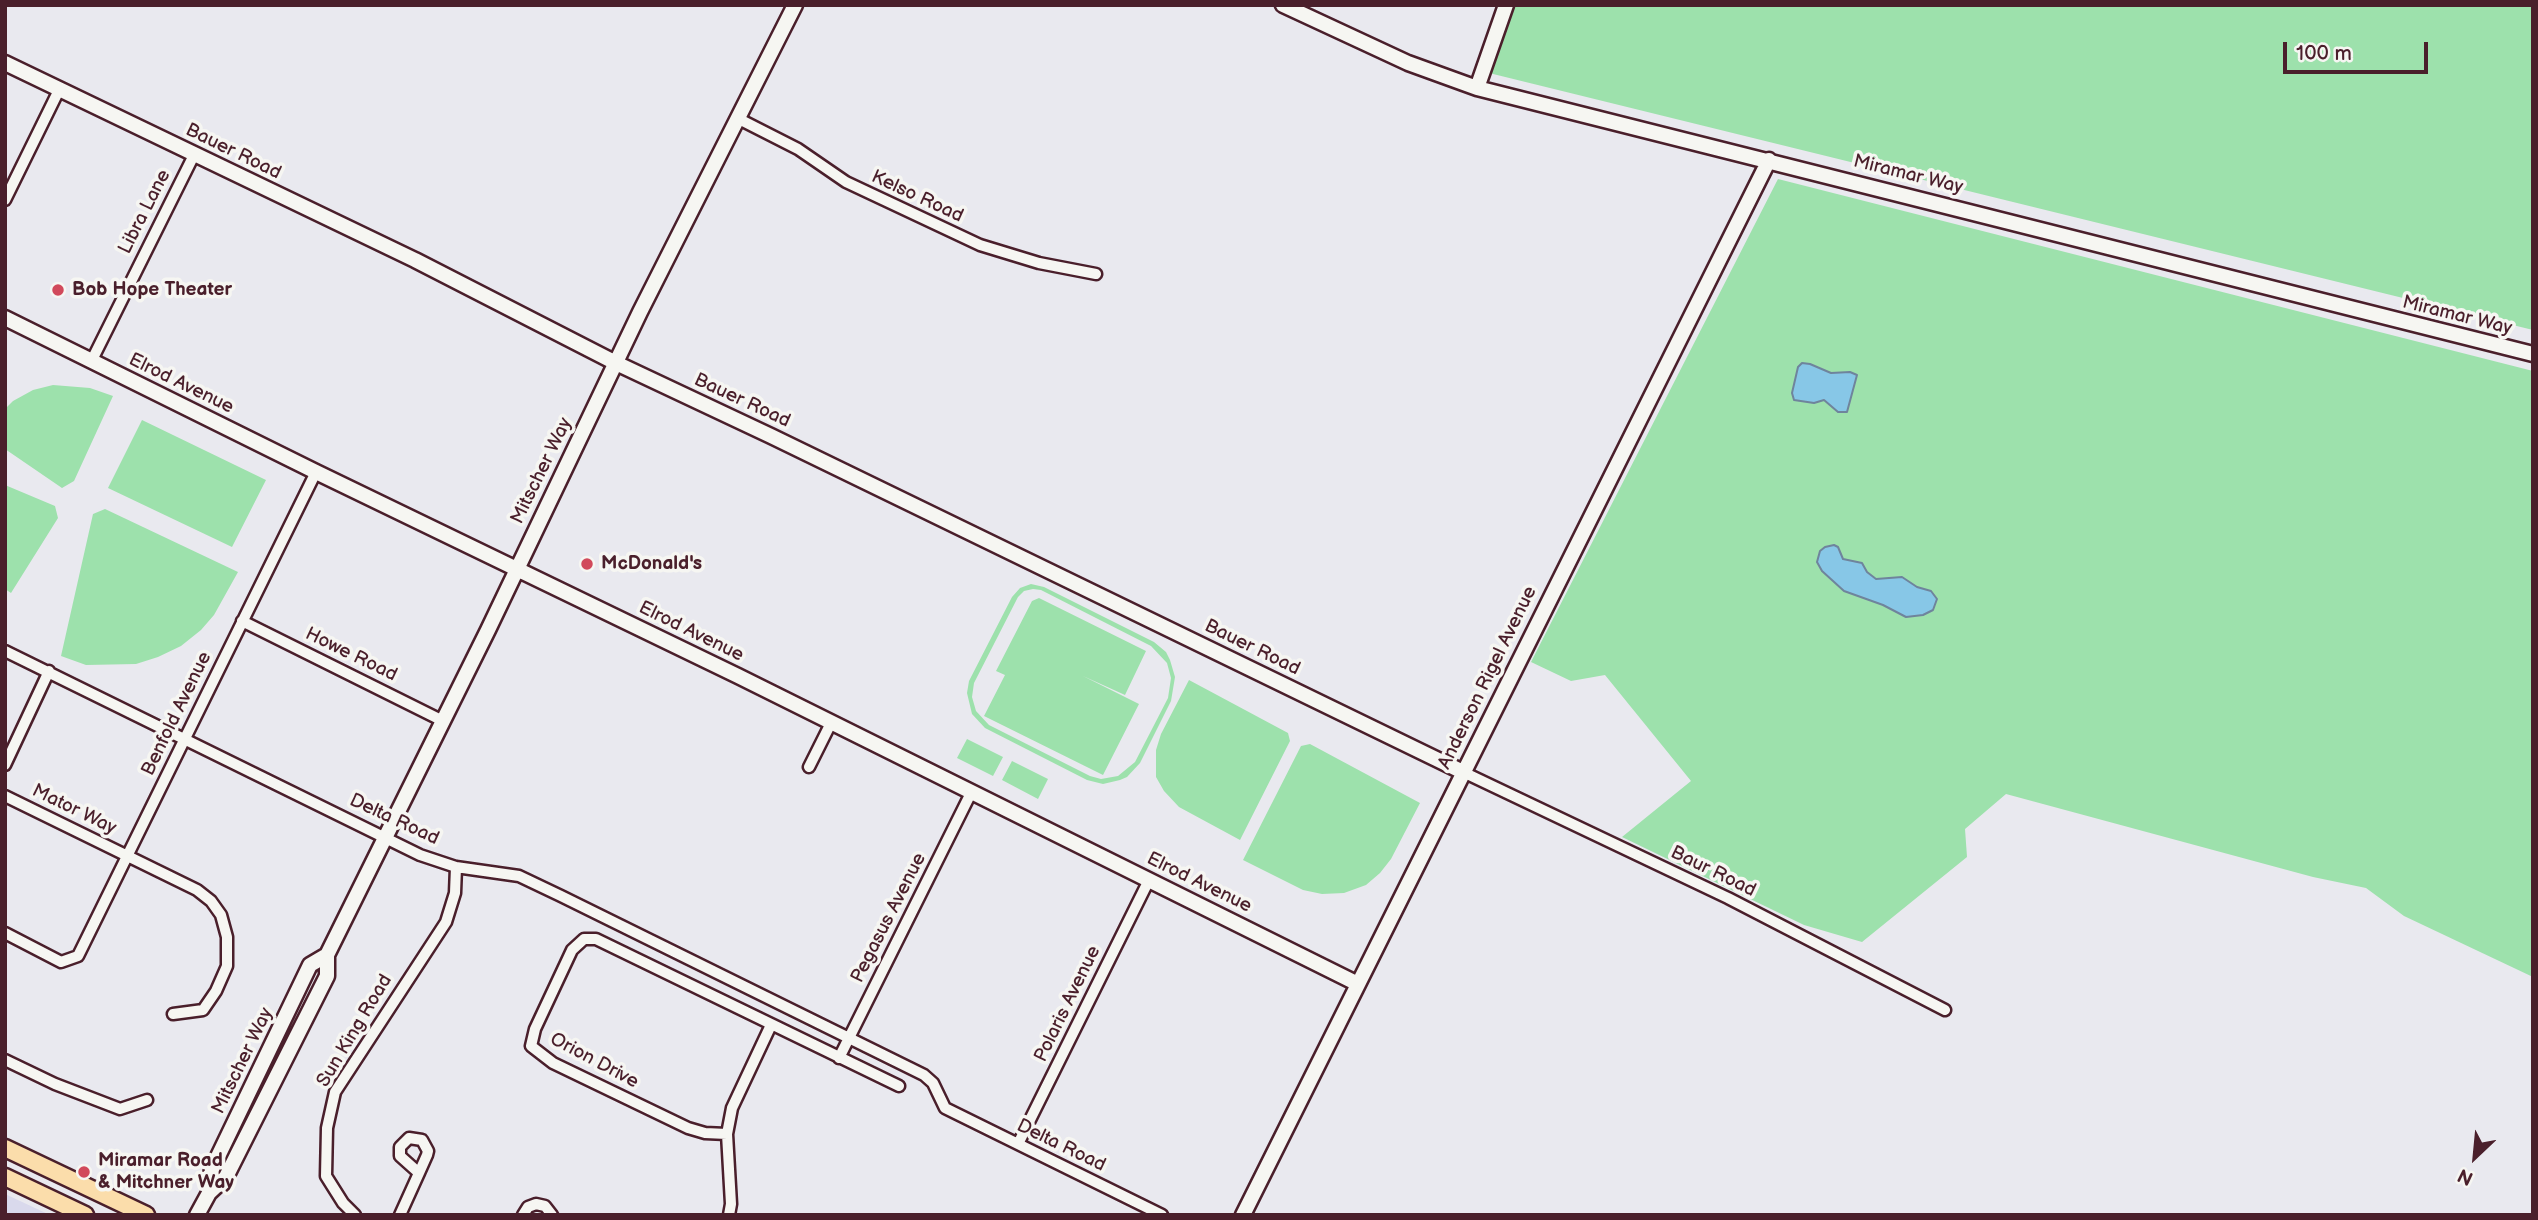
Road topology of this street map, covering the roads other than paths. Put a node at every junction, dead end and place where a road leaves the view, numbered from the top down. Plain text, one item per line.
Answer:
1 (794, 5) edge
2 (1283, 5) edge
3 (1506, 5) edge
4 (5, 63) edge
5 (1477, 88) junction
6 (59, 90) junction
7 (737, 118) junction
8 (194, 155) junction
9 (1769, 160) junction
10 (5, 200) edge
11 (1096, 274) dead end
12 (5, 318) edge
13 (2533, 355) edge
14 (91, 362) junction
15 (616, 363) junction
16 (316, 472) junction
17 (516, 569) junction
18 (242, 621) junction
19 (5, 651) edge
20 (49, 671) junction
21 (443, 721) junction
22 (831, 723) junction
23 (185, 738) junction
24 (5, 765) edge
25 (809, 767) dead end
26 (1463, 772) junction
27 (971, 793) junction
28 (5, 796) edge
29 (386, 836) junction
30 (128, 856) junction
31 (456, 867) junction
32 (1149, 880) junction
33 (5, 933) edge
34 (1358, 984) junction
35 (1945, 1010) dead end
36 (173, 1014) dead end
37 (771, 1026) junction
38 (849, 1038) junction
39 (839, 1058) junction
40 (5, 1060) edge
41 (899, 1086) dead end
42 (147, 1100) dead end
43 (727, 1134) junction
44 (1018, 1144) junction
45 (5, 1148) edge
46 (419, 1173) dead end
47 (5, 1177) edge
48 (85, 1215) edge
49 (146, 1215) edge
50 (197, 1215) edge
51 (355, 1215) edge
52 (400, 1215) edge
53 (523, 1215) edge
54 (552, 1215) edge
55 (729, 1215) edge
56 (1162, 1215) edge
57 (1243, 1215) edge

1 - 7 street, Mitscher Way
2 - 5 street, Miramar Way
3 - 5 street
4 - 6 street, Bauer Road
5 - 9 street, Miramar Way
6 - 8 street, Bauer Road
6 - 10 street
7 - 11 street, Kelso Road
7 - 15 street, Mitscher Way
8 - 14 street, Libra Lane
8 - 15 street, Bauer Road
9 - 13 street, Miramar Way
9 - 26 street, Anderson Rigel Avenue
12 - 14 street, Elrod Avenue
14 - 16 street, Elrod Avenue
15 - 17 street, Mitscher Way
15 - 26 street, Bauer Road
16 - 17 street, Elrod Avenue
16 - 18 street, Benfold Avenue
17 - 21 street, Mitscher Way
17 - 22 street, Elrod Avenue
18 - 21 street, Howe Road
18 - 23 street, Benfold Avenue
19 - 20 street, Delta Road
20 - 23 street, Delta Road
20 - 24 street
21 - 29 street, Mitscher Way
22 - 25 street
22 - 27 street, Elrod Avenue
23 - 29 street, Delta Road
23 - 30 street, Benfold Avenue
26 - 34 street, Anderson Rigel Avenue
26 - 35 street, Baur Road
27 - 32 street, Elrod Avenue
27 - 38 street, Pegasus Avenue
28 - 30 street, Mator Way
29 - 31 street, Delta Road
29 - 50 street, Mitscher Way
30 - 33 street, Benfold Avenue
30 - 36 street, Mator Way
31 - 38 street, Delta Road
31 - 51 street, Sun King Road
32 - 34 street, Elrod Avenue
32 - 44 street, Polaris Avenue
34 - 57 street, Anderson Rigel Avenue
37 - 39 street
37 - 43 street
37 - 43 street, Orion Drive
38 - 39 street, Pegasus Avenue
38 - 44 street, Delta Road
39 - 41 street
40 - 42 street
43 - 55 street
44 - 56 street, Delta Road
45 - 49 main road
46 - 52 street
47 - 48 main road
53 - 54 street

